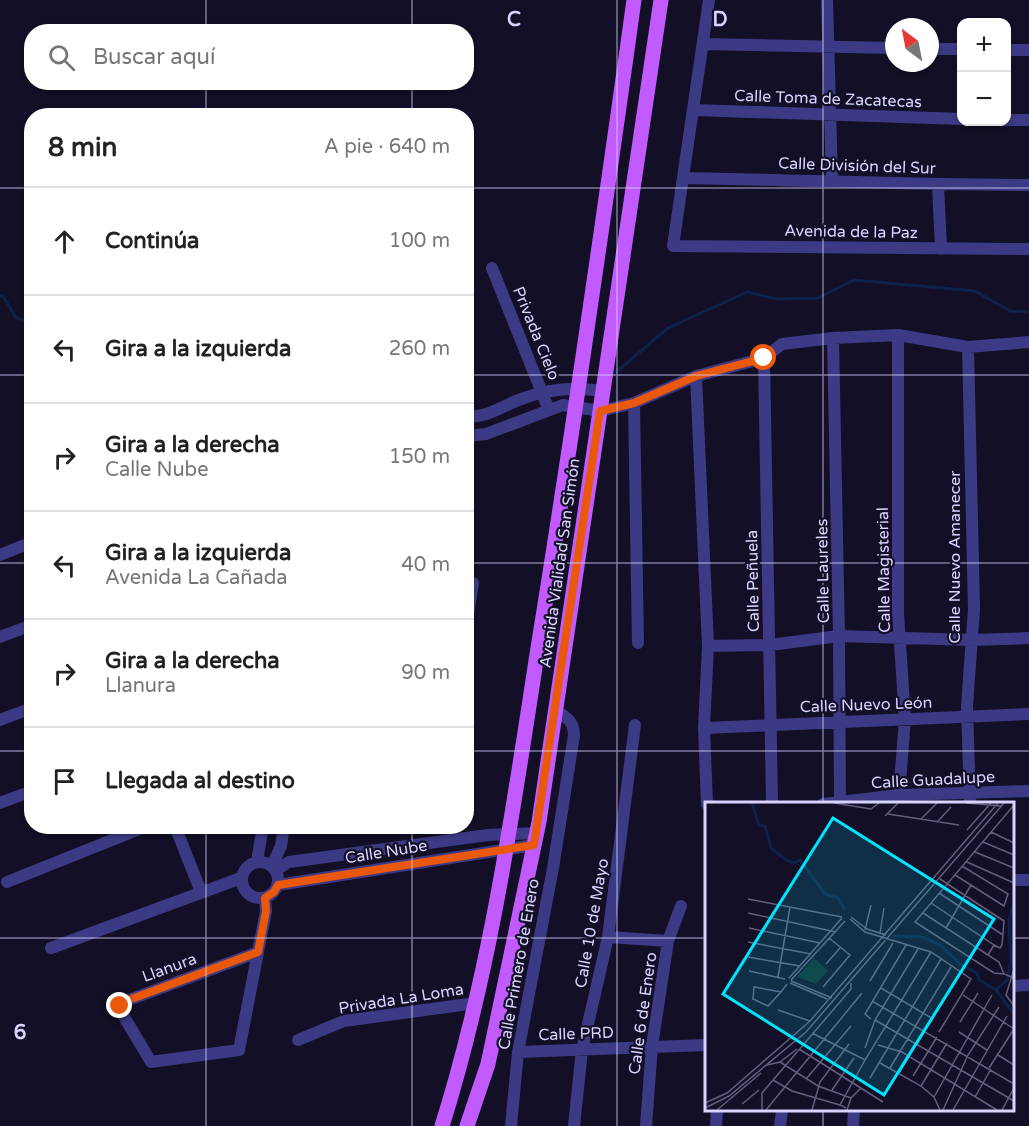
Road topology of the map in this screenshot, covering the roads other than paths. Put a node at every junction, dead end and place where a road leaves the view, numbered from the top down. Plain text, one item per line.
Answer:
1 (634, 0) edge
2 (661, 0) edge
3 (709, 0) edge
4 (827, 0) edge
5 (703, 44) junction
6 (828, 47) junction
7 (885, 48) edge
8 (939, 49) edge
9 (957, 49) edge
10 (1011, 50) edge
11 (1029, 50) edge
12 (693, 110) junction
13 (830, 116) junction
14 (957, 119) edge
15 (1011, 120) edge
16 (1029, 120) edge
17 (683, 178) junction
18 (832, 180) junction
19 (938, 185) junction
20 (1029, 185) edge
21 (941, 249) junction
22 (1029, 249) edge
23 (492, 268) dead end
24 (898, 335) junction
25 (833, 338) junction
26 (1029, 342) edge
27 (968, 347) junction
28 (764, 358) junction
29 (696, 376) junction
30 (579, 387) junction
31 (603, 391) junction
32 (543, 392) junction
33 (634, 403) junction
34 (576, 407) junction
35 (549, 410) junction
36 (600, 411) junction
37 (474, 416) edge
38 (474, 435) edge
39 (24, 545) edge
40 (0, 555) edge
41 (24, 628) edge
42 (839, 636) junction
43 (0, 637) edge
44 (900, 637) junction
45 (1029, 638) edge
46 (972, 640) junction
47 (638, 643) dead end
48 (708, 645) junction
49 (770, 645) junction
50 (555, 710) junction
51 (24, 711) edge
52 (1029, 714) edge
53 (967, 717) junction
54 (905, 719) junction
55 (0, 720) edge
56 (840, 722) junction
57 (771, 724) junction
58 (635, 725) dead end
59 (704, 728) junction
60 (1029, 791) edge
61 (24, 794) edge
62 (970, 798) edge
63 (900, 799) edge
64 (707, 802) edge
65 (772, 802) edge
66 (840, 802) edge
67 (0, 803) edge
68 (558, 825) junction
69 (509, 833) junction
70 (127, 834) edge
71 (178, 834) edge
72 (262, 834) edge
73 (283, 834) edge
74 (537, 834) junction
75 (507, 850) junction
76 (257, 861) junction
77 (274, 868) junction
78 (241, 878) junction
79 (8, 882) dead end
80 (278, 885) junction
81 (201, 892) junction
82 (265, 898) junction
83 (681, 906) dead end
84 (608, 937) junction
85 (668, 941) junction
86 (51, 948) dead end
87 (258, 952) junction
88 (1029, 985) edge
89 (1014, 986) edge
90 (476, 1004) junction
91 (298, 1040) dead end
92 (705, 1045) edge
93 (652, 1046) junction
94 (582, 1050) junction
95 (518, 1052) junction
96 (717, 1111) edge
97 (782, 1111) edge
98 (854, 1111) edge
99 (442, 1126) edge
100 (467, 1126) edge
101 (511, 1126) edge
102 (574, 1126) edge
103 (646, 1126) edge
104 (716, 1126) edge
105 (780, 1126) edge
106 (853, 1126) edge

1 - 30 main road, Avenida Vialidad San Simón
2 - 31 main road, Avenida Vialidad San Simón
3 - 5 street
4 - 6 street
5 - 6 street
5 - 12 street
6 - 7 street
6 - 13 street
8 - 9 street
10 - 11 street
12 - 13 street, Calle Toma de Zacatecas
12 - 17 street
13 - 14 street, Calle Toma de Zacatecas
13 - 18 street
15 - 16 street
17 - 18 street, Calle División del Sur
17 - 21 street, Avenida de la Paz
18 - 19 street, Calle División del Sur
19 - 20 street, Calle División del Sur
19 - 21 street
21 - 22 street, Avenida de la Paz
23 - 32 street, Privada Cielo
24 - 25 street
24 - 27 street
24 - 44 street, Calle Magisterial
25 - 28 street
25 - 42 street, Calle Laureles
26 - 27 street
27 - 46 street, Calle Nuevo Amanecer
28 - 29 street
28 - 49 street, Calle Peñuela
29 - 33 street
29 - 48 street
30 - 31 street
30 - 32 street
30 - 34 main road, Avenida Vialidad San Simón
31 - 36 main road, Avenida Vialidad San Simón
32 - 35 street, Privada Cielo
32 - 37 street
33 - 36 street
33 - 47 street
34 - 35 street
34 - 36 street
34 - 69 main road, Avenida Vialidad San Simón
35 - 38 street
36 - 50 main road, Avenida Vialidad San Simón
39 - 40 street
41 - 43 street
42 - 44 street
42 - 49 street
42 - 56 street, Calle Laureles
44 - 46 street
44 - 54 street, Calle Magisterial
45 - 46 street
46 - 53 street, Calle Nuevo Amanecer
48 - 49 street
48 - 59 street
49 - 57 street, Calle Peñuela
50 - 68 street, Calle Primero de Enero
50 - 74 main road, Avenida Vialidad San Simón
51 - 55 street
52 - 53 street, Calle Nuevo León
53 - 54 street, Calle Nuevo León
53 - 62 street, Calle Nuevo Amanecer
54 - 56 street, Calle Nuevo León
54 - 63 street, Calle Magisterial
56 - 57 street, Calle Nuevo León
56 - 66 street, Calle Laureles
57 - 59 street, Calle Nuevo León
57 - 65 street, Calle Peñuela
58 - 84 street, Calle 10 de Mayo
59 - 64 street
60 - 62 street, Calle Guadalupe
61 - 67 street
62 - 63 street, Calle Guadalupe
63 - 66 street, Calle Guadalupe
68 - 74 street
68 - 95 street, Calle Primero de Enero
69 - 74 street, Calle Nube
69 - 75 main road, Avenida Vialidad San Simón
69 - 77 street, Calle Nube
70 - 79 street
71 - 81 street
72 - 76 street
73 - 77 street
74 - 75 street, Calle Nube
74 - 100 main road, Avenida Vialidad San Simón
75 - 80 street, Calle Nube
75 - 90 main road, Avenida Vialidad San Simón
76 - 77 street
76 - 78 street
77 - 80 street
78 - 81 street
78 - 82 street
80 - 82 street
81 - 86 street
82 - 87 street
83 - 85 street, Calle 6 de Enero
84 - 85 street
84 - 94 street, Calle 10 de Mayo
85 - 93 street, Calle 6 de Enero
87 - 87 street, Llanura
88 - 89 street
90 - 91 street, Privada La Loma
90 - 99 main road, Avenida Vialidad San Simón
92 - 93 street, Calle PRD
93 - 94 street, Calle PRD
93 - 103 street, Calle 6 de Enero
94 - 95 street, Calle PRD
94 - 102 street, Calle 10 de Mayo
95 - 101 street, Calle Primero de Enero
96 - 104 street
97 - 105 street
98 - 106 street

